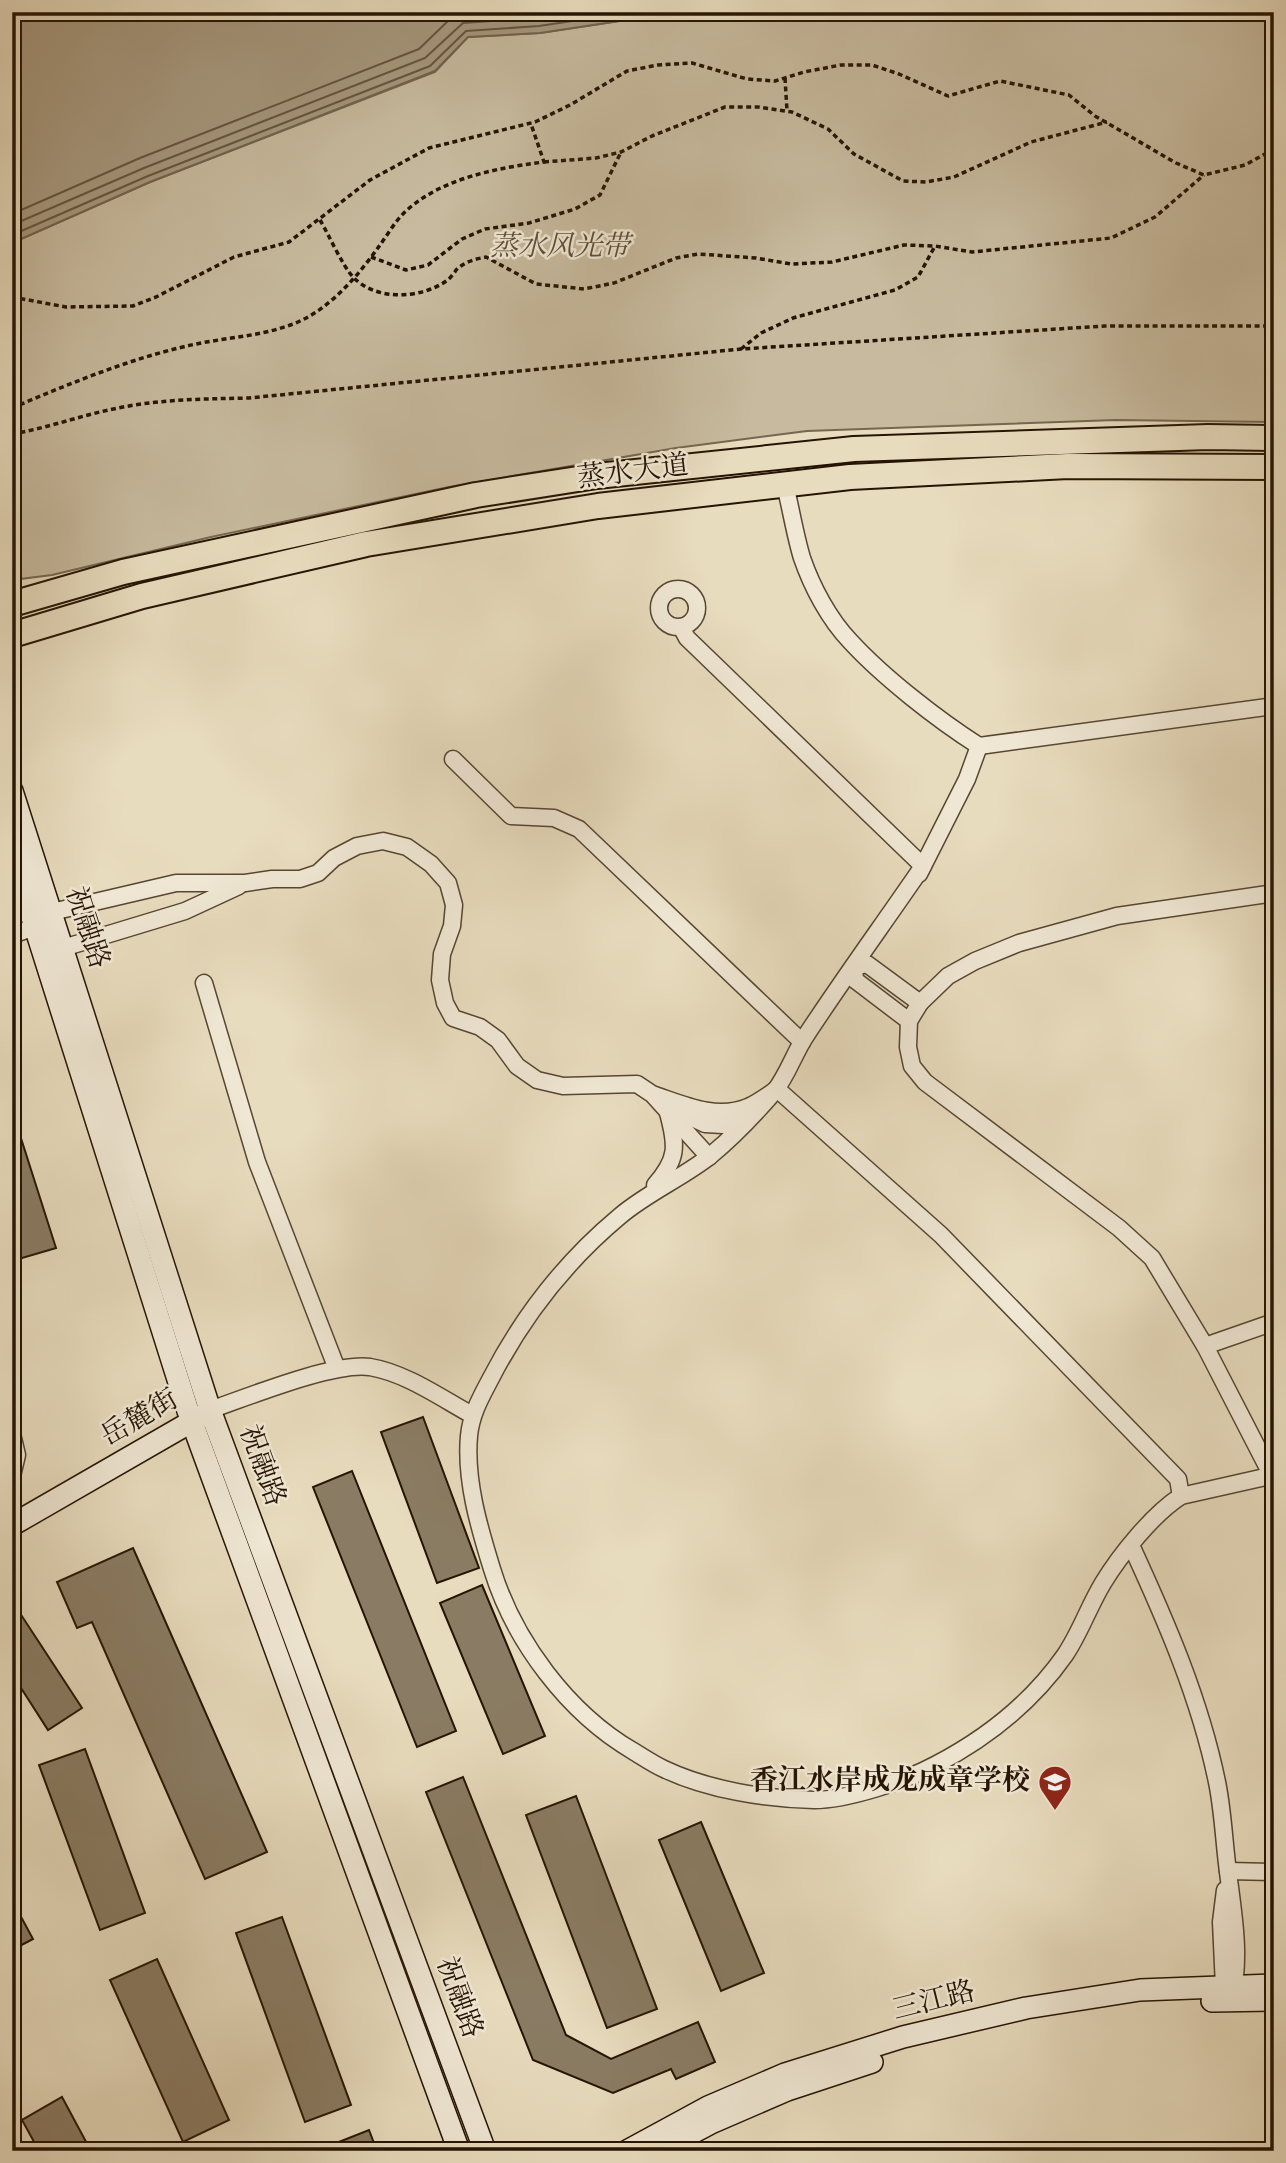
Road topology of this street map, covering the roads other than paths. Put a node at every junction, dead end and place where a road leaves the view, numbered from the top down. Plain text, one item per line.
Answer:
1 (1274, 438) edge
2 (1274, 467) edge
3 (785, 485) junction
4 (12, 604) edge
5 (681, 627) dead end
6 (12, 635) edge
7 (1274, 706) edge
8 (979, 746) junction
9 (453, 759) dead end
10 (12, 791) edge
11 (12, 854) edge
12 (923, 866) junction
13 (245, 883) junction
14 (1274, 893) edge
15 (52, 912) junction
16 (35, 927) junction
17 (12, 935) edge
18 (63, 948) junction
19 (859, 971) junction
20 (204, 983) dead end
21 (920, 1003) junction
22 (909, 1021) junction
23 (802, 1042) junction
24 (777, 1089) junction
25 (652, 1094) junction
26 (668, 1111) junction
27 (741, 1126) junction
28 (709, 1157) junction
29 (645, 1197) junction
30 (1274, 1322) edge
31 (1205, 1346) junction
32 (337, 1369) junction
33 (210, 1410) junction
34 (472, 1415) junction
35 (190, 1417) junction
36 (12, 1434) edge
37 (12, 1476) edge
38 (1273, 1476) edge
39 (1181, 1496) junction
40 (12, 1512) edge
41 (12, 1525) edge
42 (1131, 1545) junction
43 (1228, 1871) junction
44 (1274, 1872) edge
45 (1274, 1985) edge
46 (1229, 1991) junction
47 (1274, 2000) edge
48 (459, 2151) edge
49 (485, 2151) edge
50 (627, 2151) edge
51 (658, 2151) edge

1 - 4 main road, 蒸水大道
2 - 3 main road, 蒸水大道
3 - 6 main road, 蒸水大道
3 - 8 street
5 - 12 street
7 - 8 street
8 - 12 street
9 - 23 street
10 - 15 main road, 祝融路
11 - 16 main road, 祝融路
12 - 19 street
13 - 15 street
13 - 18 street
13 - 25 street
14 - 21 street
15 - 18 main road, 祝融路
16 - 17 street
16 - 35 main road, 祝融路
18 - 33 main road, 祝融路
19 - 21 street
19 - 22 street
19 - 23 street
20 - 32 street
21 - 22 street
22 - 31 street
23 - 24 street
24 - 25 street
24 - 27 street
24 - 39 street
25 - 26 street
25 - 27 street
26 - 28 street
26 - 29 street
27 - 28 street
28 - 29 street
29 - 34 street
30 - 31 street
31 - 38 street
32 - 33 street
32 - 34 street
33 - 35 main road, 岳麓街
33 - 49 main road, 祝融路
34 - 42 street
35 - 40 main road, 岳麓街
35 - 41 main road, 岳麓街
35 - 48 main road, 祝融路
36 - 37 street
38 - 39 street
39 - 42 street
42 - 43 street
43 - 44 street
43 - 46 street
45 - 46 main road, 三江路
46 - 47 main road, 三江路
46 - 50 main road, 三江路
46 - 51 main road, 三江路

